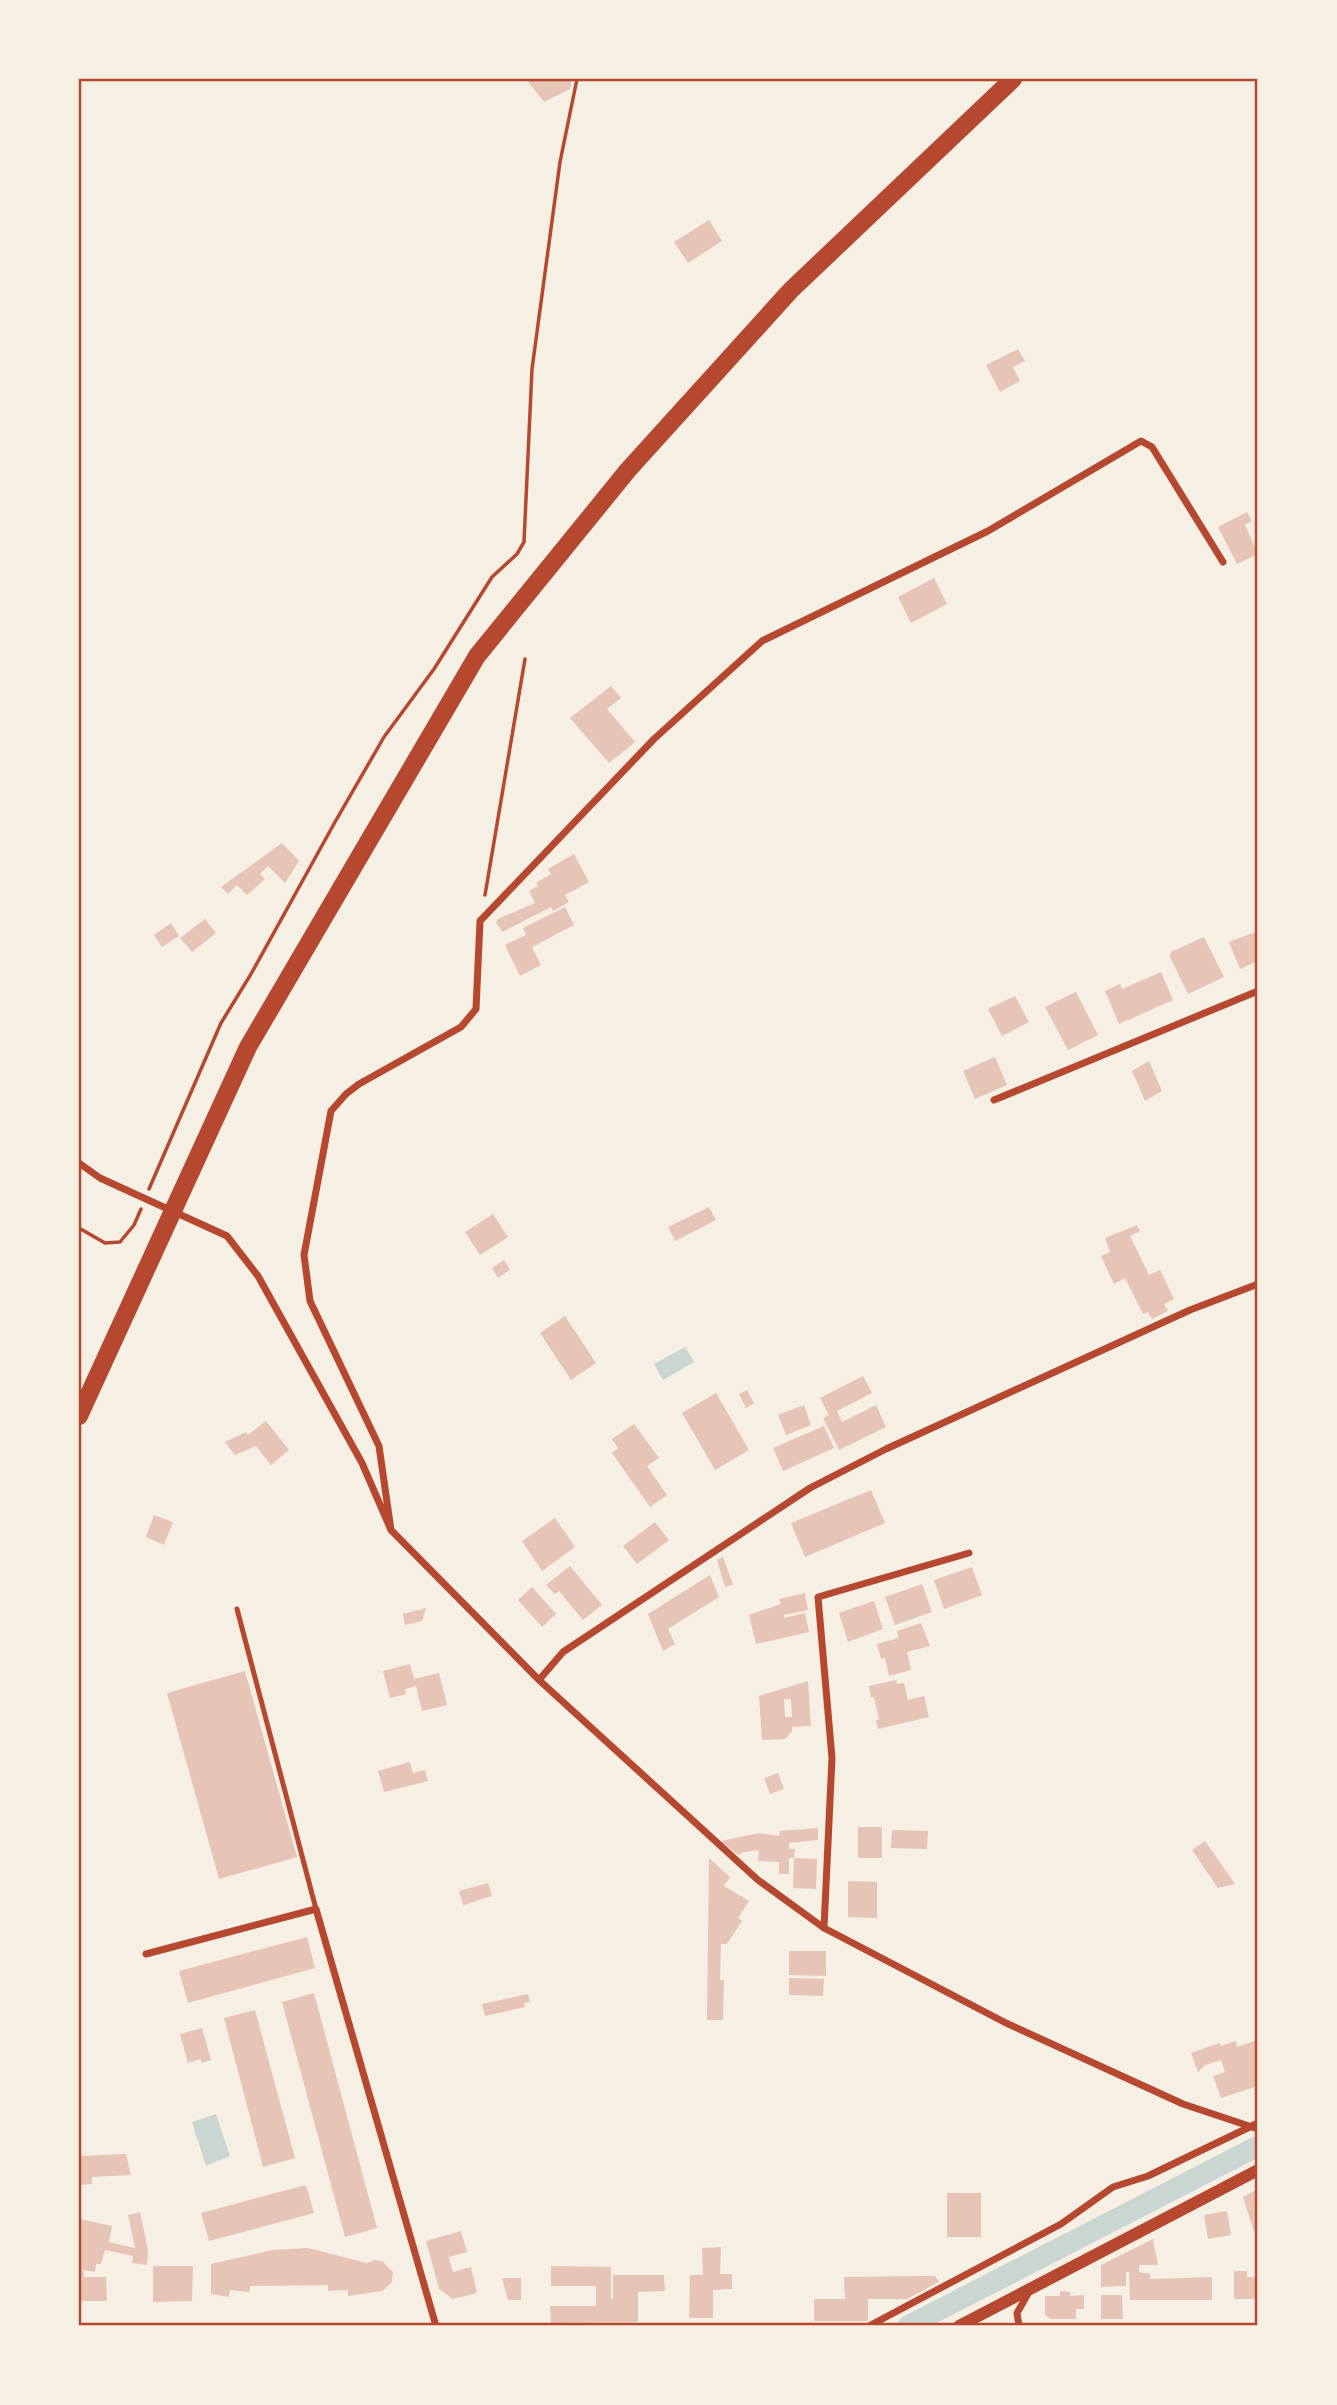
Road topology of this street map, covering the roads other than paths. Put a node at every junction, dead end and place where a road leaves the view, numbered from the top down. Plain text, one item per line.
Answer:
1 (1013, 79) edge
2 (1223, 562) dead end
3 (1258, 991) edge
4 (994, 1100) dead end
5 (79, 1163) edge
6 (1258, 1284) edge
7 (79, 1416) edge
8 (391, 1530) junction
9 (969, 1553) dead end
10 (237, 1609) dead end
11 (539, 1680) junction
12 (316, 1909) junction
13 (824, 1928) junction
14 (146, 1954) dead end
15 (1256, 2126) edge
16 (1258, 2170) edge
17 (1031, 2289) junction
18 (436, 2326) edge
19 (869, 2326) edge
20 (959, 2326) edge
21 (1019, 2326) edge

1 - 7 highway
2 - 8 street
3 - 4 street
5 - 8 street
6 - 11 street
8 - 11 street
9 - 13 street
10 - 12 lane
11 - 13 street
12 - 14 street
12 - 18 street
13 - 15 street
15 - 19 street
16 - 17 street
17 - 20 street
17 - 21 street

